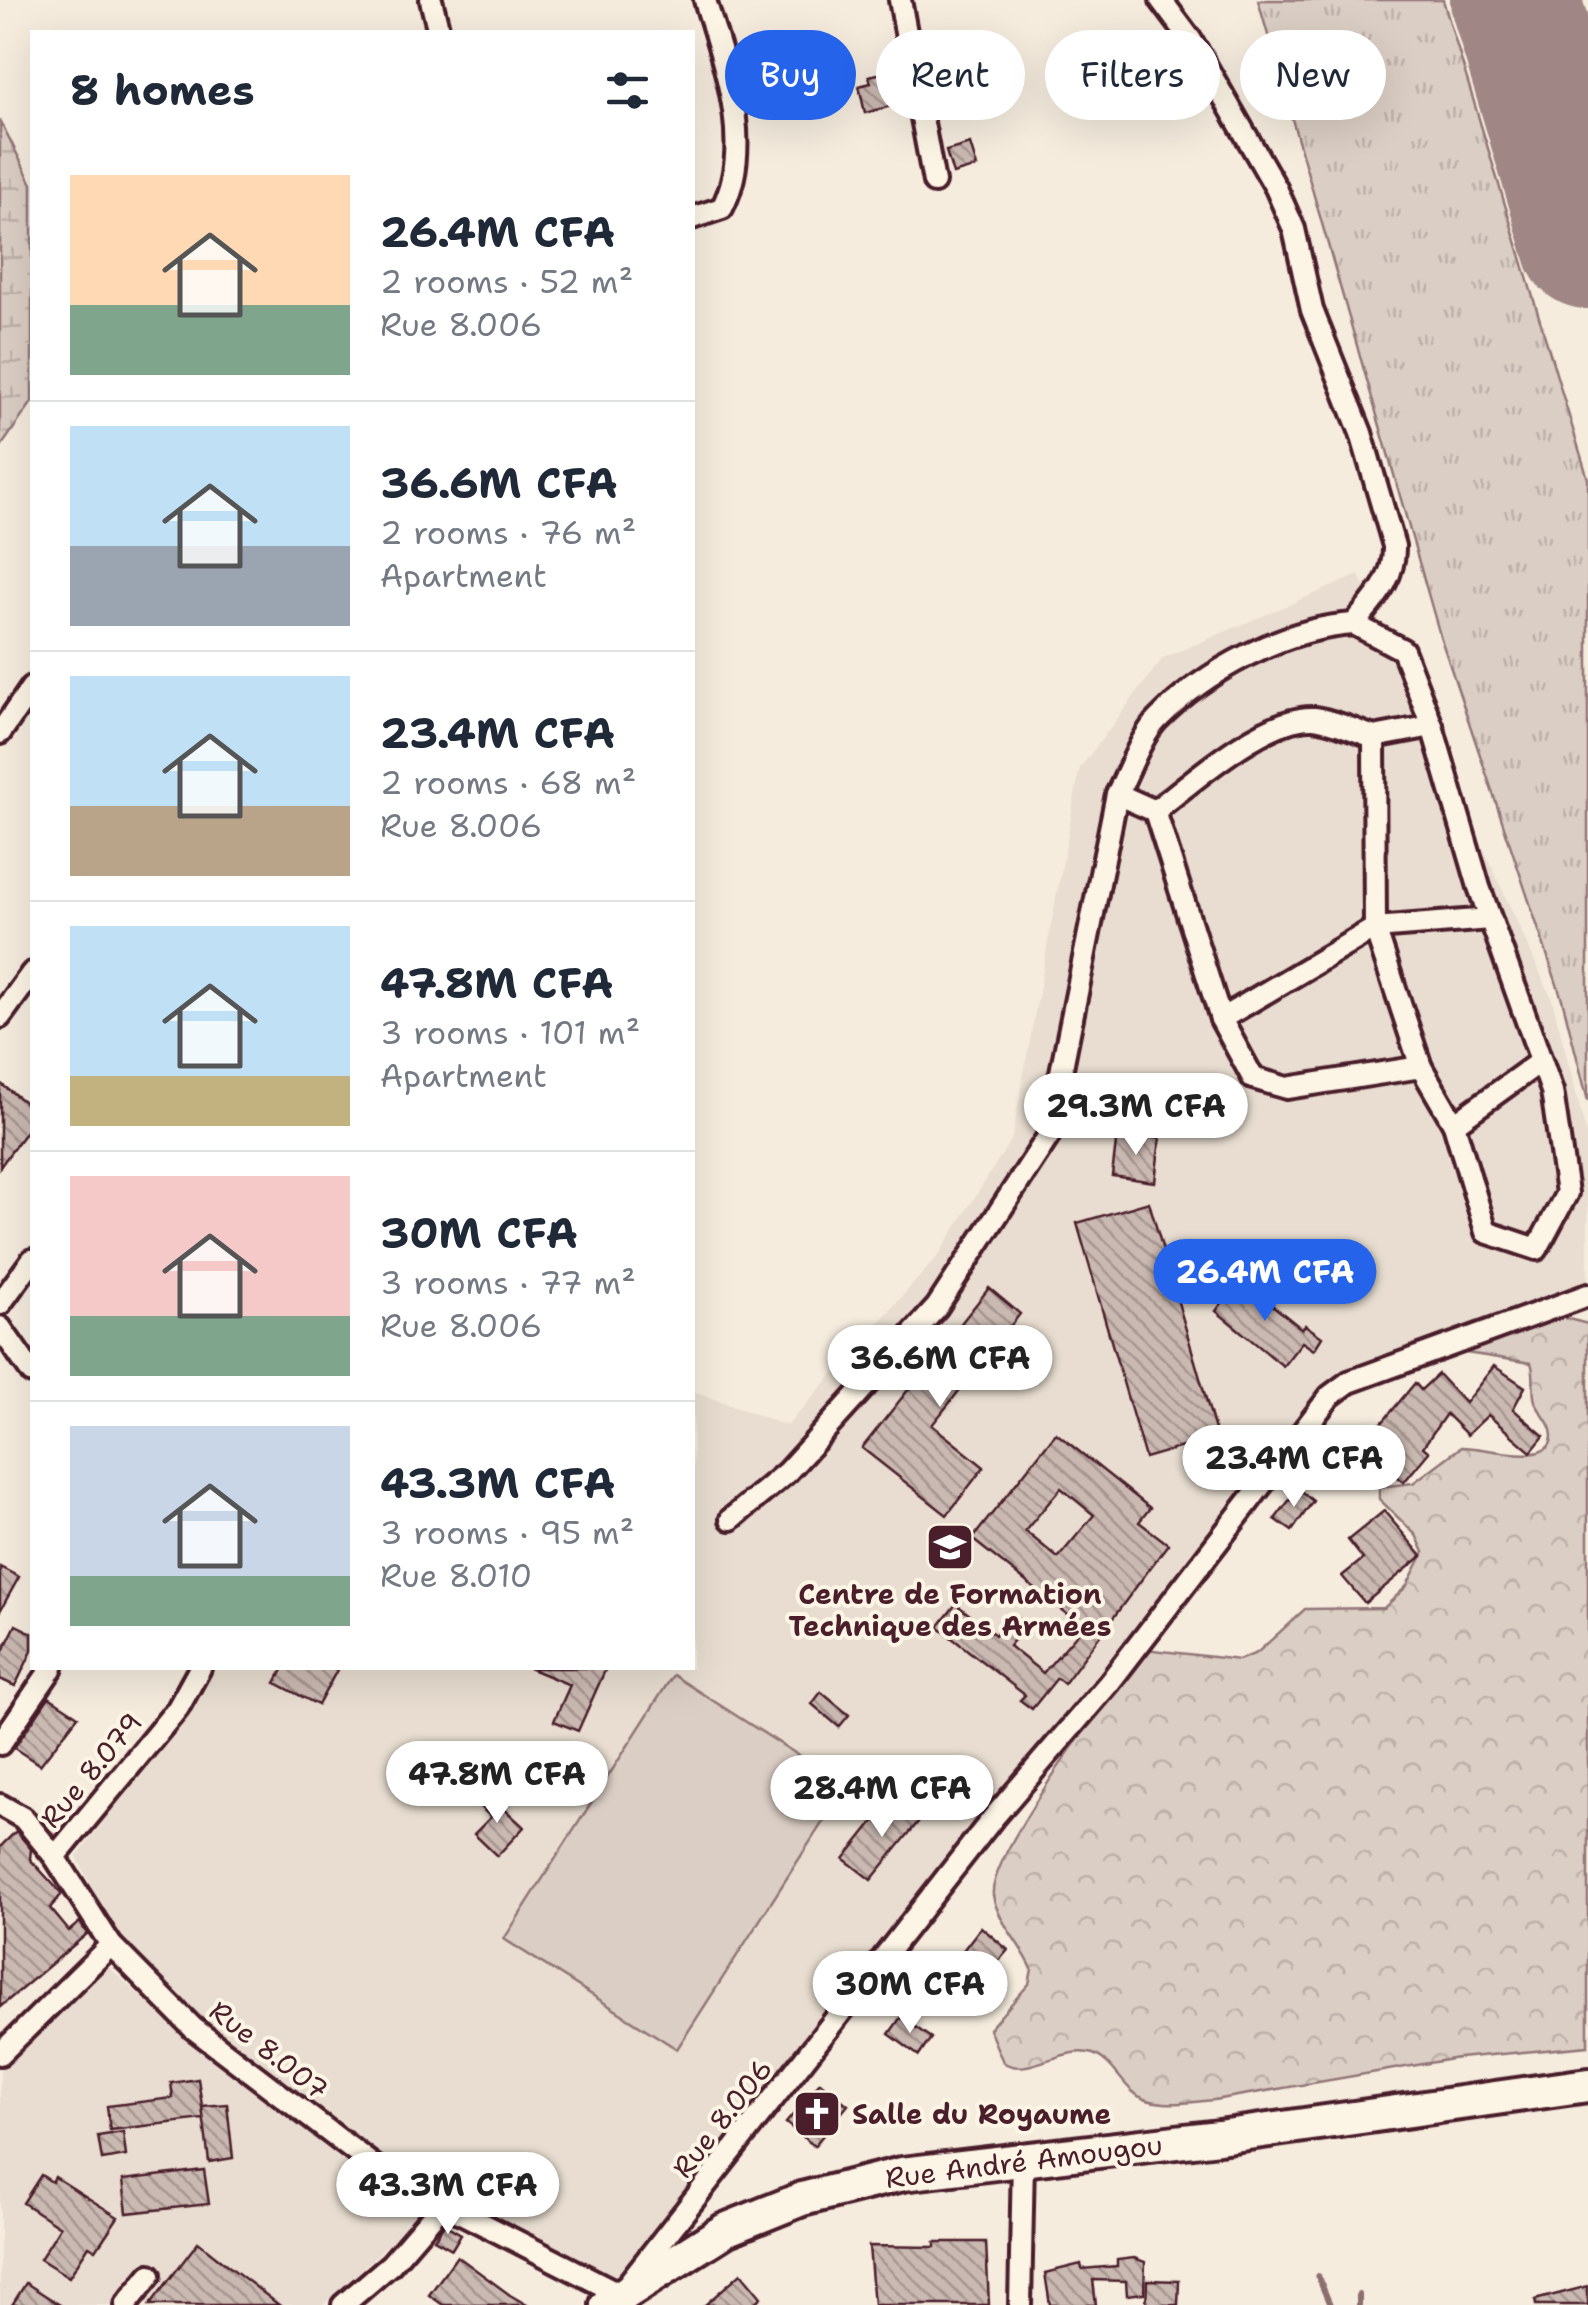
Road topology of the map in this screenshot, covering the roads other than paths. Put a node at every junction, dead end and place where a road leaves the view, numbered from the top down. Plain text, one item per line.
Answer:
1 (431, 0) edge
2 (705, 0) edge
3 (900, 0) edge
4 (1161, 0) edge
5 (438, 30) edge
6 (934, 182) dead end
7 (695, 218) edge
8 (1354, 624) junction
9 (30, 690) edge
10 (1432, 726) junction
11 (0, 733) edge
12 (1374, 737) junction
13 (1117, 794) junction
14 (1154, 812) junction
15 (1490, 919) junction
16 (1375, 928) junction
17 (30, 977) edge
18 (0, 1017) edge
19 (1222, 1019) junction
20 (1541, 1061) junction
21 (1421, 1067) junction
22 (1454, 1124) junction
23 (30, 1263) edge
24 (1588, 1296) edge
25 (0, 1304) edge
26 (0, 1327) edge
27 (30, 1370) edge
28 (731, 1519) dead end
29 (51, 1670) edge
30 (199, 1670) edge
31 (0, 1744) edge
32 (0, 1805) edge
33 (55, 1857) junction
34 (111, 1946) junction
35 (0, 2054) edge
36 (1588, 2085) edge
37 (1023, 2160) junction
38 (442, 2205) junction
39 (150, 2275) dead end
40 (614, 2299) edge
41 (126, 2305) edge
42 (343, 2305) edge
43 (1020, 2305) edge

1 - 5 street
2 - 7 street
3 - 6 street
4 - 8 street
8 - 10 street
8 - 13 street
9 - 11 street
10 - 12 street
10 - 15 street
12 - 14 street
12 - 16 street
13 - 14 street
13 - 28 street
14 - 19 street
15 - 16 street
15 - 20 street
16 - 19 street
16 - 21 street
17 - 18 street
19 - 21 street
20 - 22 street
20 - 22 street
21 - 22 street
23 - 25 street
24 - 40 street, Rue 8.006
26 - 27 street
29 - 31 street
30 - 33 street, Rue 8.079
32 - 33 street, Rue 8.007
33 - 34 street, Rue 8.007
34 - 35 street
34 - 38 street, Rue 8.007
36 - 37 main road, Rue André Amougou
37 - 40 main road, Rue André Amougou
37 - 43 street
38 - 40 street, Rue 8.007
38 - 42 street
39 - 41 street

